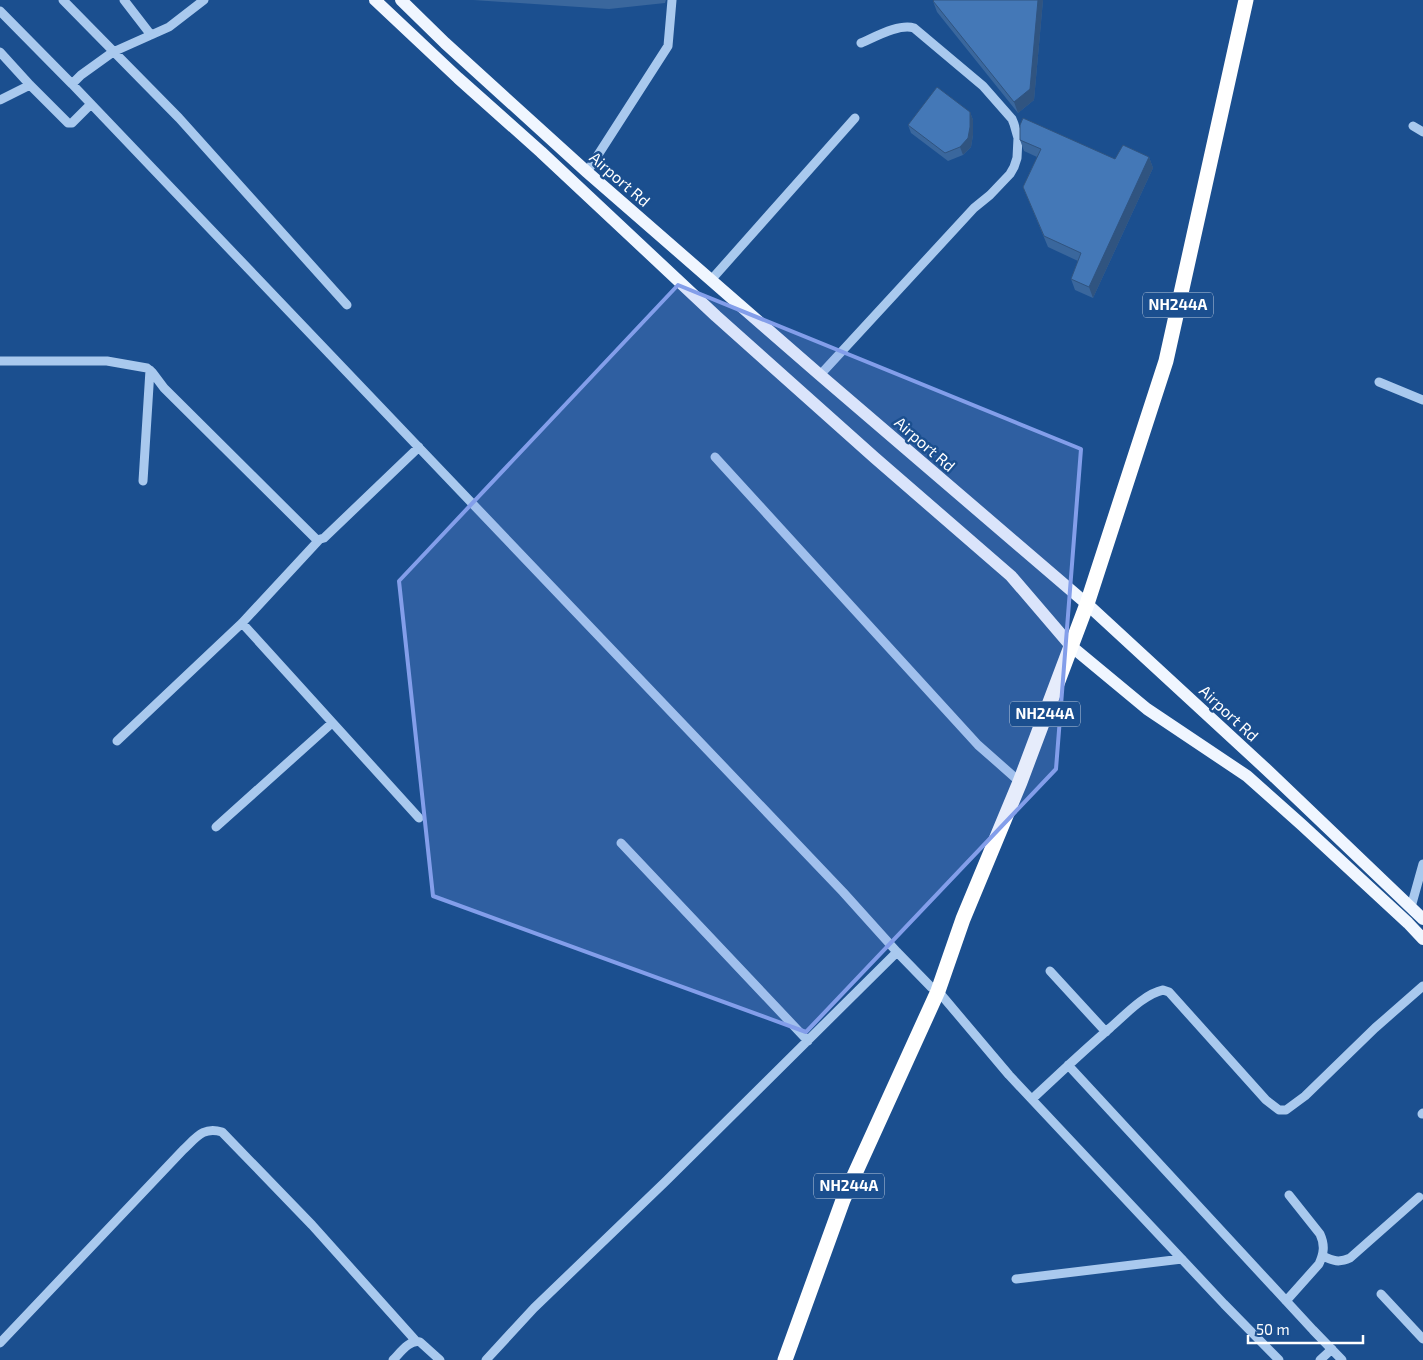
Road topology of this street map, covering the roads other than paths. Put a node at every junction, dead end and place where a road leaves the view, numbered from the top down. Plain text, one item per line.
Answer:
1 (63, 0) edge
2 (124, 0) edge
3 (204, 0) edge
4 (375, 0) edge
5 (401, 0) edge
6 (672, 0) edge
7 (1246, 0) edge
8 (0, 11) edge
9 (151, 35) junction
10 (861, 43) dead end
11 (0, 52) edge
12 (113, 52) junction
13 (72, 84) junction
14 (30, 85) junction
15 (0, 100) edge
16 (91, 104) junction
17 (855, 118) dead end
18 (1413, 126) dead end
19 (1423, 132) edge
20 (587, 172) junction
21 (711, 280) junction
22 (347, 305) dead end
23 (0, 361) edge
24 (150, 370) junction
25 (820, 375) junction
26 (1379, 382) dead end
27 (1423, 400) edge
28 (418, 447) junction
29 (715, 457) dead end
30 (143, 482) dead end
31 (319, 540) junction
32 (1087, 604) junction
33 (242, 623) junction
34 (1071, 646) junction
35 (332, 723) junction
36 (117, 741) dead end
37 (1020, 782) junction
38 (419, 818) dead end
39 (216, 827) dead end
40 (621, 843) dead end
41 (1423, 864) edge
42 (1411, 907) junction
43 (1423, 919) edge
44 (1423, 939) edge
45 (897, 952) junction
46 (1050, 971) dead end
47 (1423, 986) edge
48 (938, 991) junction
49 (1106, 1032) junction
50 (808, 1041) junction
51 (1068, 1065) junction
52 (1032, 1100) junction
53 (1288, 1195) dead end
54 (1419, 1197) dead end
55 (1323, 1256) junction
56 (1182, 1259) junction
57 (1016, 1279) dead end
58 (1381, 1294) dead end
59 (1286, 1301) junction
60 (1423, 1339) edge
61 (416, 1341) junction
62 (0, 1343) edge
63 (1332, 1349) junction
64 (1322, 1358) edge
65 (393, 1360) edge
66 (440, 1360) edge
67 (486, 1360) edge
68 (785, 1360) edge
69 (1279, 1360) edge
70 (1342, 1360) edge

1 - 12 street
2 - 9 street
3 - 9 street
4 - 34 main road
5 - 20 main road, Airport Rd
6 - 20 street
7 - 32 highway, NH244A
8 - 13 street
9 - 12 street
10 - 25 street
11 - 14 street
12 - 13 street
12 - 22 street
13 - 16 street
14 - 15 street
14 - 16 street
16 - 28 street
17 - 21 street
18 - 19 street
20 - 21 main road, Airport Rd
21 - 25 main road, Airport Rd
23 - 24 street
24 - 30 street
24 - 31 street
25 - 32 main road, Airport Rd
26 - 27 street
28 - 31 street
28 - 45 street
29 - 37 street
31 - 33 street
32 - 34 highway, NH244A
32 - 42 main road, Airport Rd
33 - 35 street
33 - 36 street
34 - 37 highway, NH244A
34 - 44 main road
35 - 38 street
35 - 39 street
37 - 48 highway, NH244A
40 - 50 street
41 - 42 street
42 - 43 main road, Airport Rd
45 - 48 street
45 - 50 street
46 - 49 street
47 - 49 street
48 - 52 street
48 - 68 highway, NH244A
49 - 51 street
50 - 67 street
51 - 52 street
51 - 59 street
52 - 56 street
53 - 55 street
54 - 55 street
55 - 59 street
56 - 57 street
56 - 69 street
58 - 60 street
59 - 63 street
61 - 62 street
61 - 65 street
61 - 66 street
63 - 64 street
63 - 70 street

